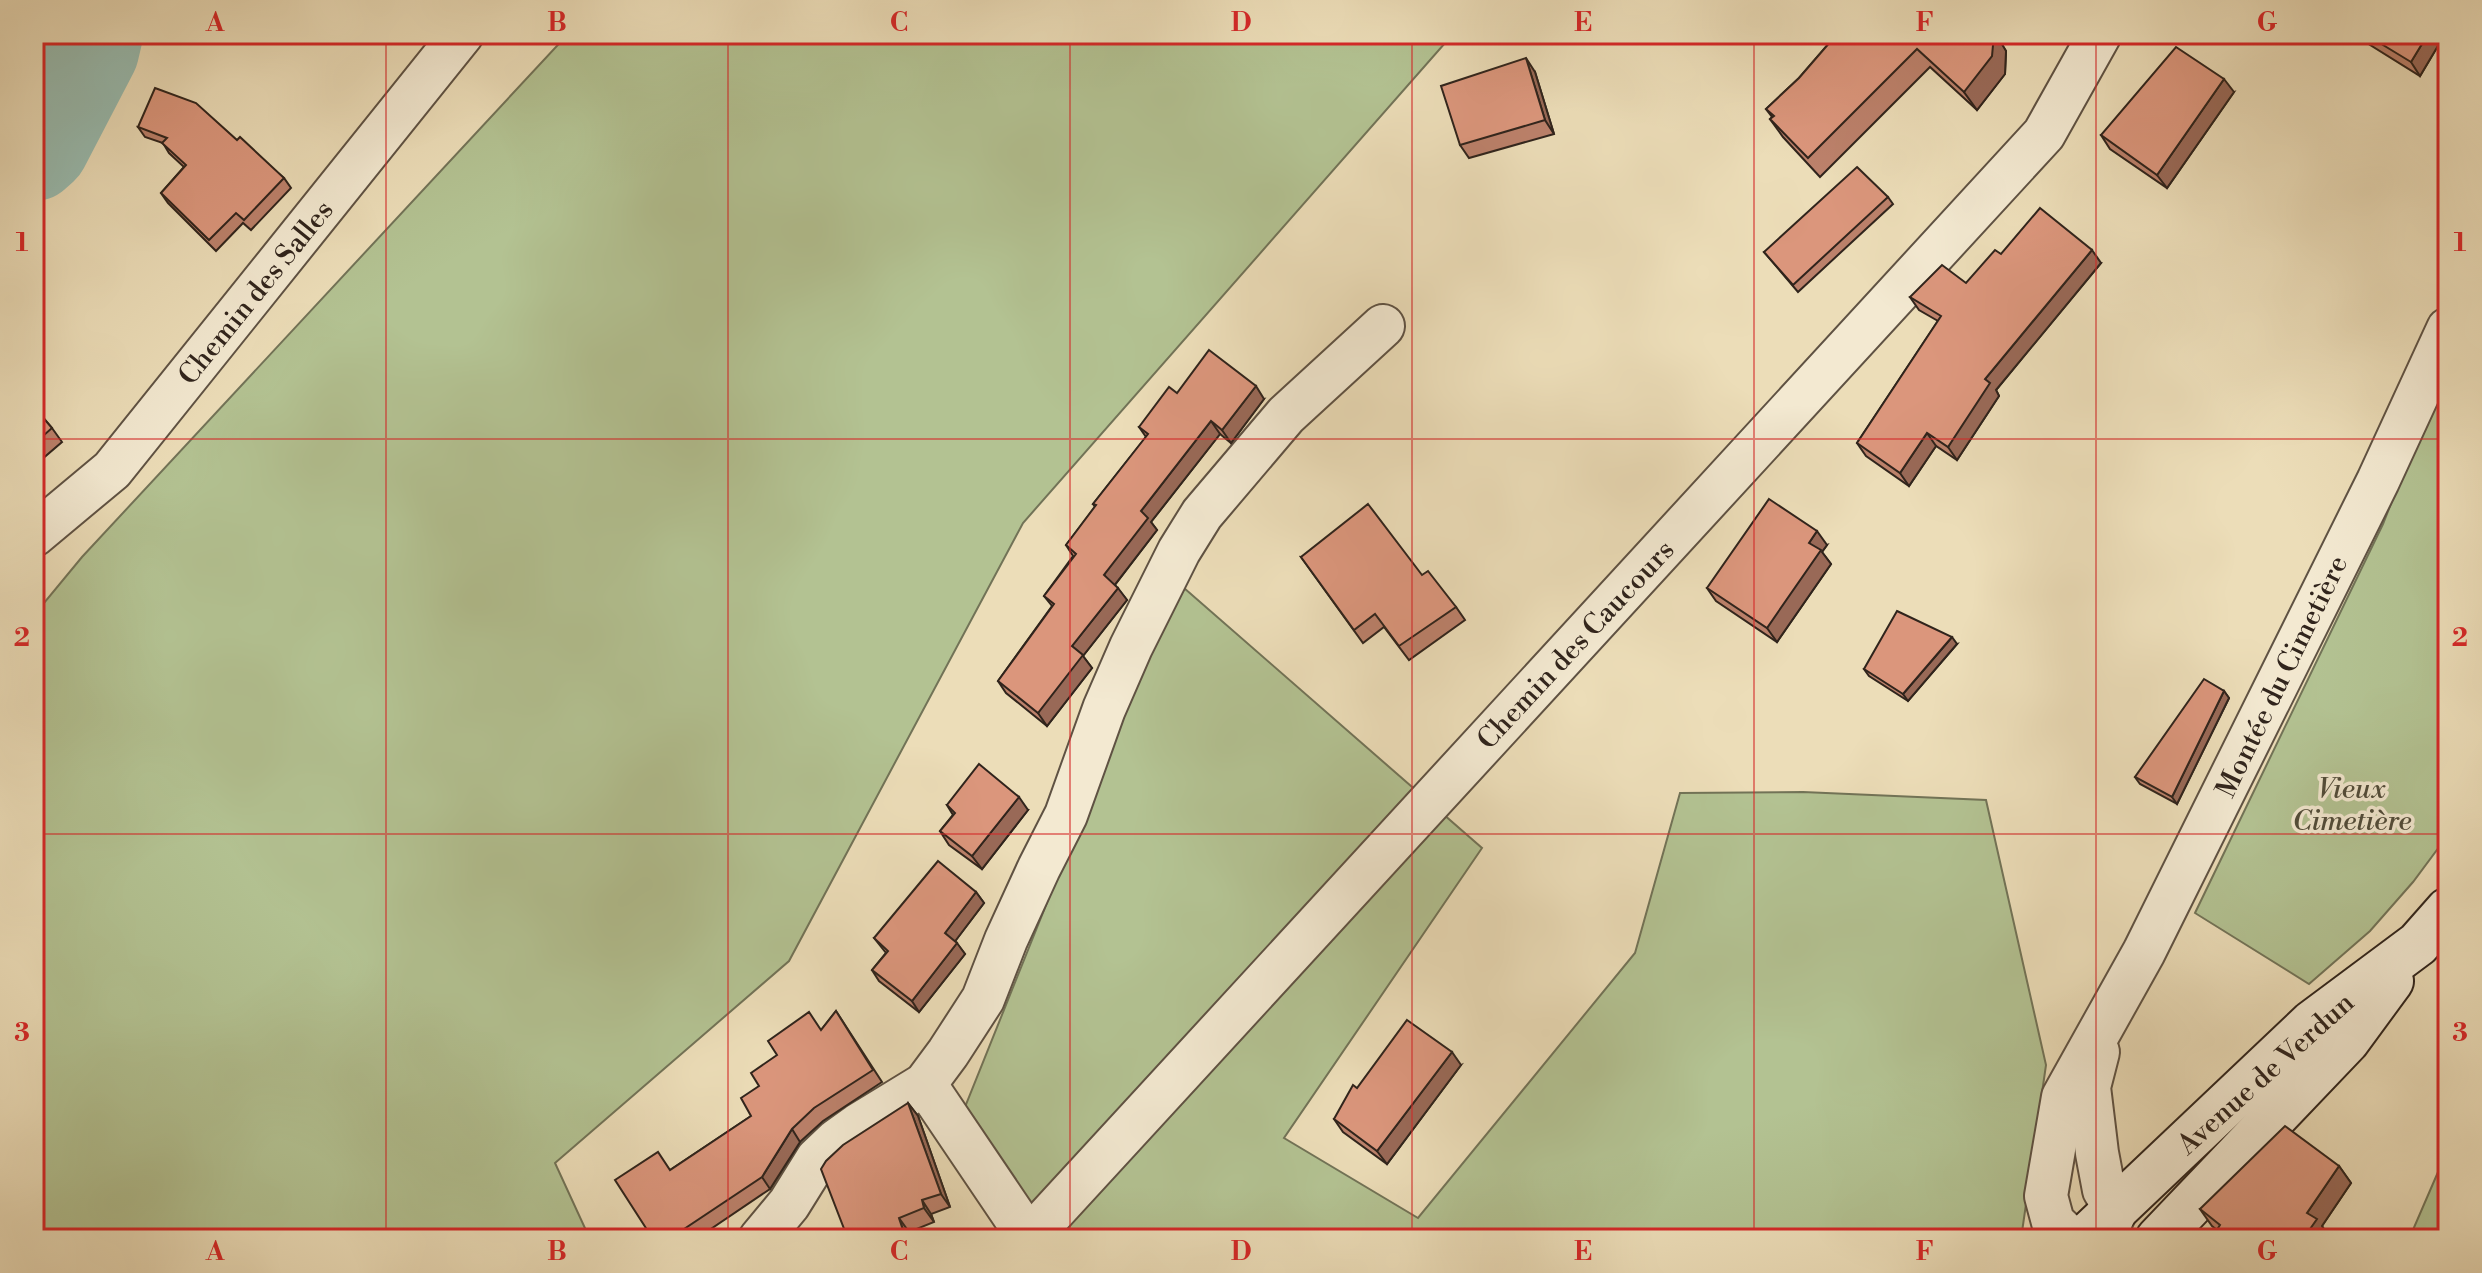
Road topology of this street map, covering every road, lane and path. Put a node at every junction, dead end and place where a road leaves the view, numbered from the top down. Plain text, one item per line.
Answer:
1 (462, 34) edge
2 (2100, 34) edge
3 (1383, 326) dead end
4 (2448, 329) edge
5 (34, 535) edge
6 (2448, 910) edge
7 (2418, 944) junction
8 (2106, 1019) junction
9 (925, 1084) junction
10 (2224, 1173) junction
11 (2096, 1234) edge
12 (760, 1239) edge
13 (1029, 1239) edge
14 (2158, 1239) edge

1 - 5 street, Chemin des Salles
2 - 13 street, Chemin des Caucours
3 - 9 street
4 - 8 street, Montée du Cimetière
6 - 7 main road, Avenue de Verdun
7 - 10 main road
7 - 11 main road, Avenue de Verdun
8 - 11 street, Montée du Cimetière
8 - 11 street, Montée du Cimetière
9 - 12 street
9 - 13 street
10 - 11 street
10 - 14 main road

